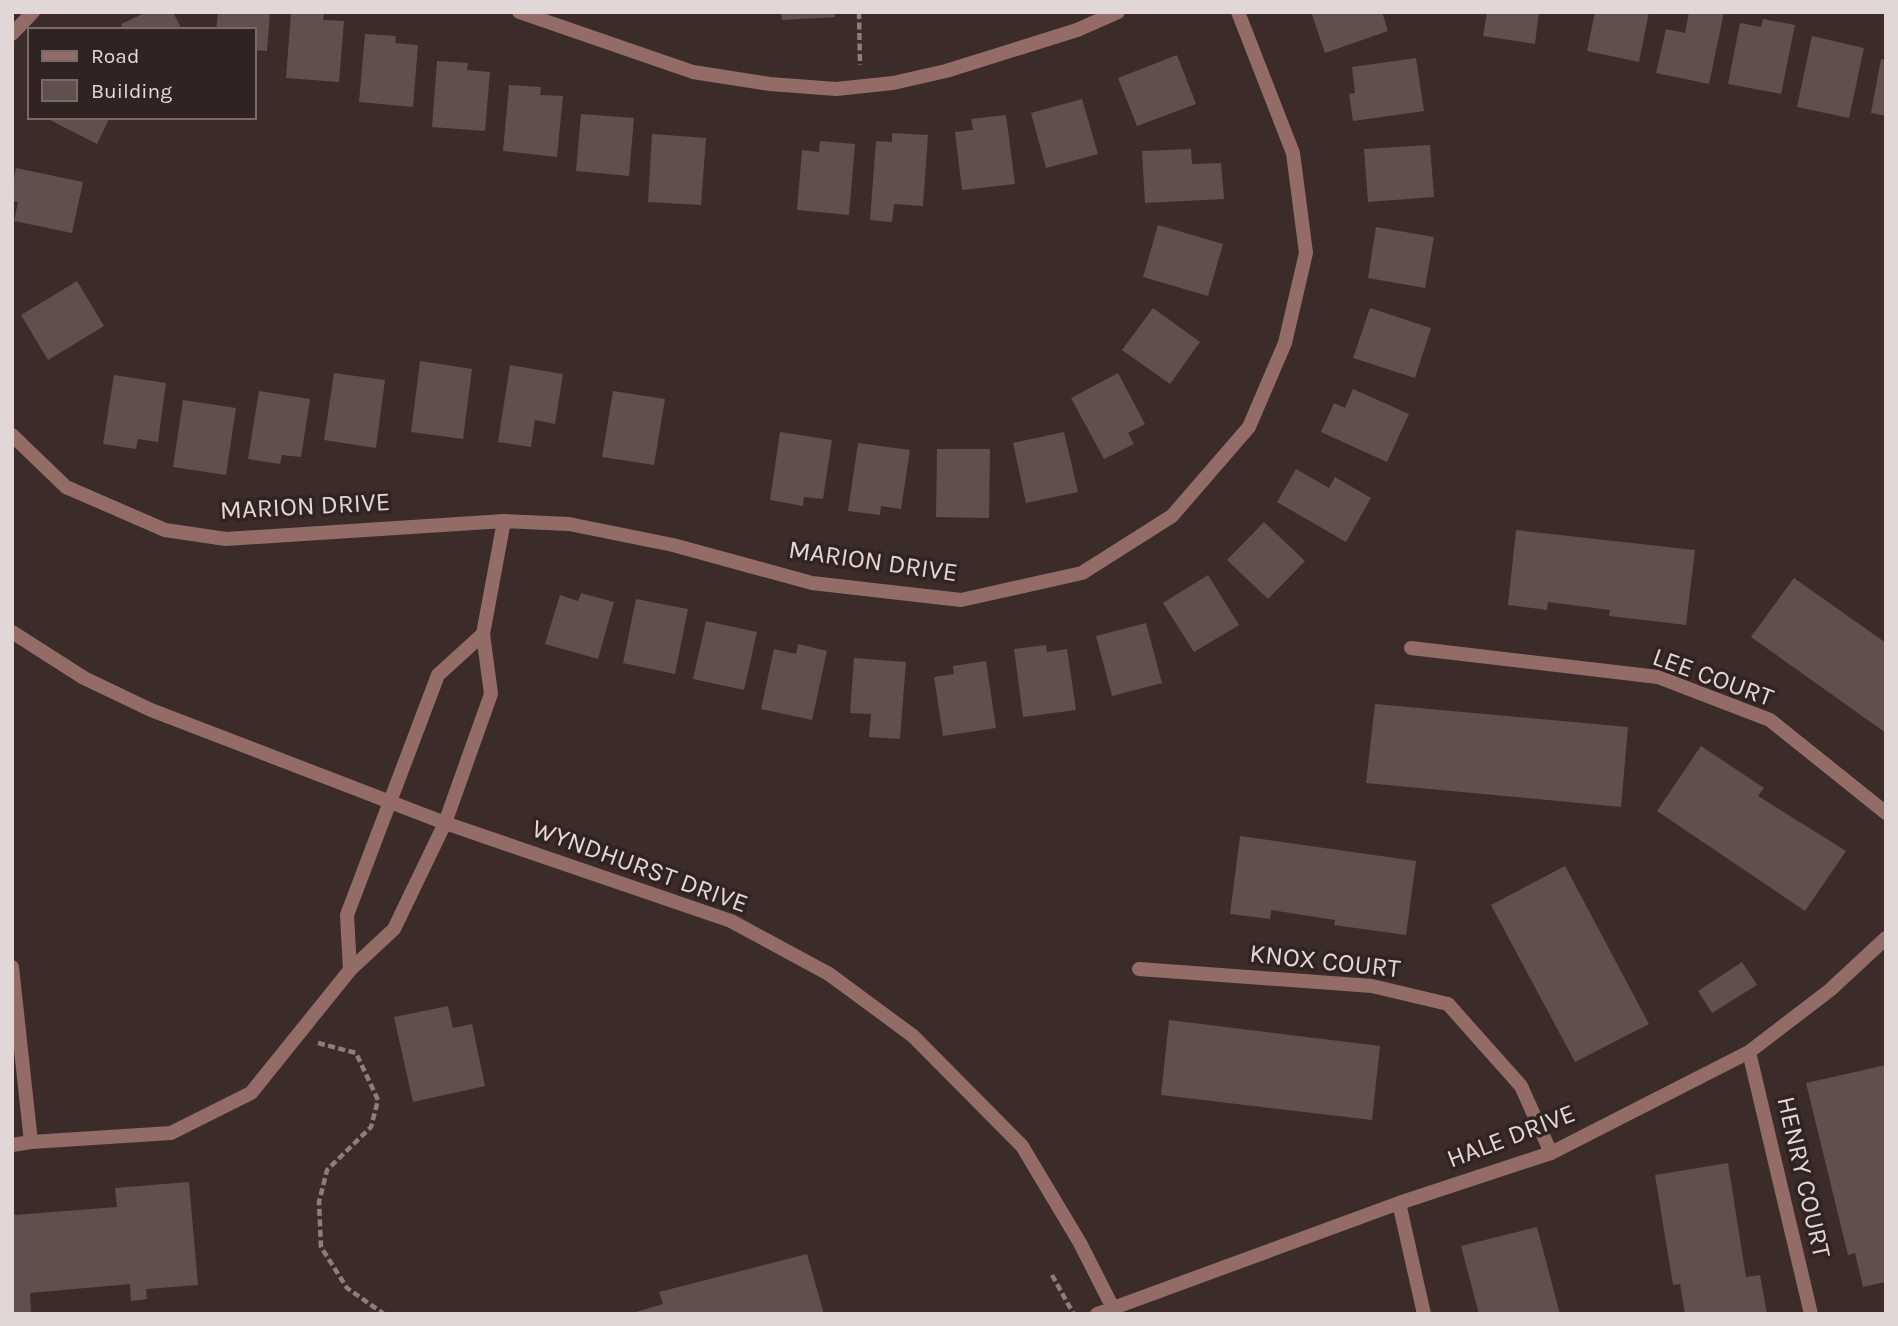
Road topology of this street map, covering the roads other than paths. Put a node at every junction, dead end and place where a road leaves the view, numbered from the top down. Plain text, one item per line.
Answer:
1 (33, 12) edge
2 (519, 12) edge
3 (1118, 12) edge
4 (1238, 12) edge
5 (12, 34) edge
6 (12, 435) edge
7 (504, 521) junction
8 (12, 632) edge
9 (483, 635) junction
10 (1411, 648) dead end
11 (388, 801) junction
12 (1886, 813) edge
13 (446, 823) junction
14 (1886, 938) edge
15 (12, 967) edge
16 (1139, 969) dead end
17 (351, 971) junction
18 (1749, 1052) junction
19 (31, 1142) junction
20 (12, 1145) edge
21 (1551, 1153) junction
22 (1399, 1203) junction
23 (1115, 1310) edge
24 (1097, 1314) edge
25 (1424, 1314) edge
26 (1811, 1314) edge

1 - 5 street
2 - 3 street
4 - 7 street, MARION DRIVE
6 - 7 street, MARION DRIVE
7 - 9 street
8 - 11 street, WYNDHURST DRIVE
9 - 11 street
9 - 13 street
10 - 12 street, LEE COURT
11 - 13 street, WYNDHURST DRIVE
11 - 17 street
13 - 17 street
13 - 23 street, WYNDHURST DRIVE
14 - 18 street, HALE DRIVE
15 - 19 street
16 - 21 street, KNOX COURT
17 - 19 street
18 - 21 street, HALE DRIVE
18 - 26 street, HENRY COURT
19 - 20 street
21 - 22 street, HALE DRIVE
22 - 23 street, HALE DRIVE
22 - 25 street
23 - 24 street

